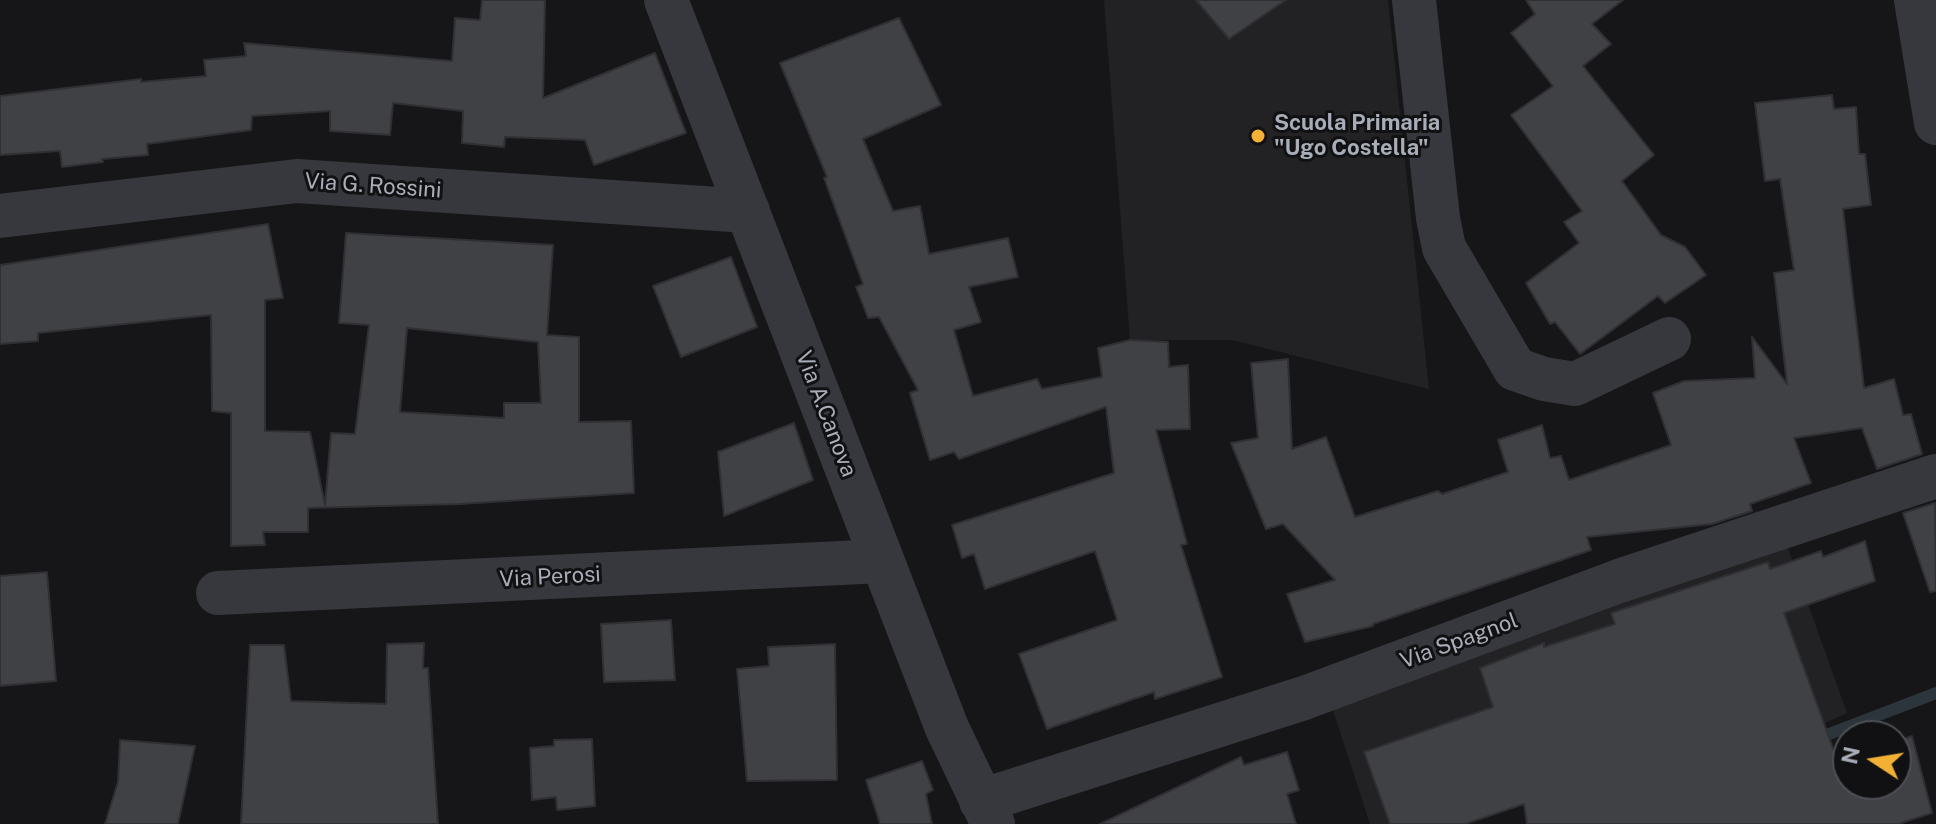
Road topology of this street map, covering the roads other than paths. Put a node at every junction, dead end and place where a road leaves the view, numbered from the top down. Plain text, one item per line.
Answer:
1 (666, 0) edge
2 (1414, 0) edge
3 (1916, 0) edge
4 (1936, 123) edge
5 (748, 211) junction
6 (0, 216) edge
7 (1669, 339) dead end
8 (1936, 476) edge
9 (882, 561) junction
10 (218, 593) dead end
11 (987, 812) edge

1 - 5 street, Via A.Canova
2 - 7 street
3 - 4 street
5 - 6 street, Via G. Rossini
5 - 9 street, Via A.Canova
8 - 11 street, Via Spagnol
9 - 10 street, Via Perosi
9 - 11 street, Via A.Canova

